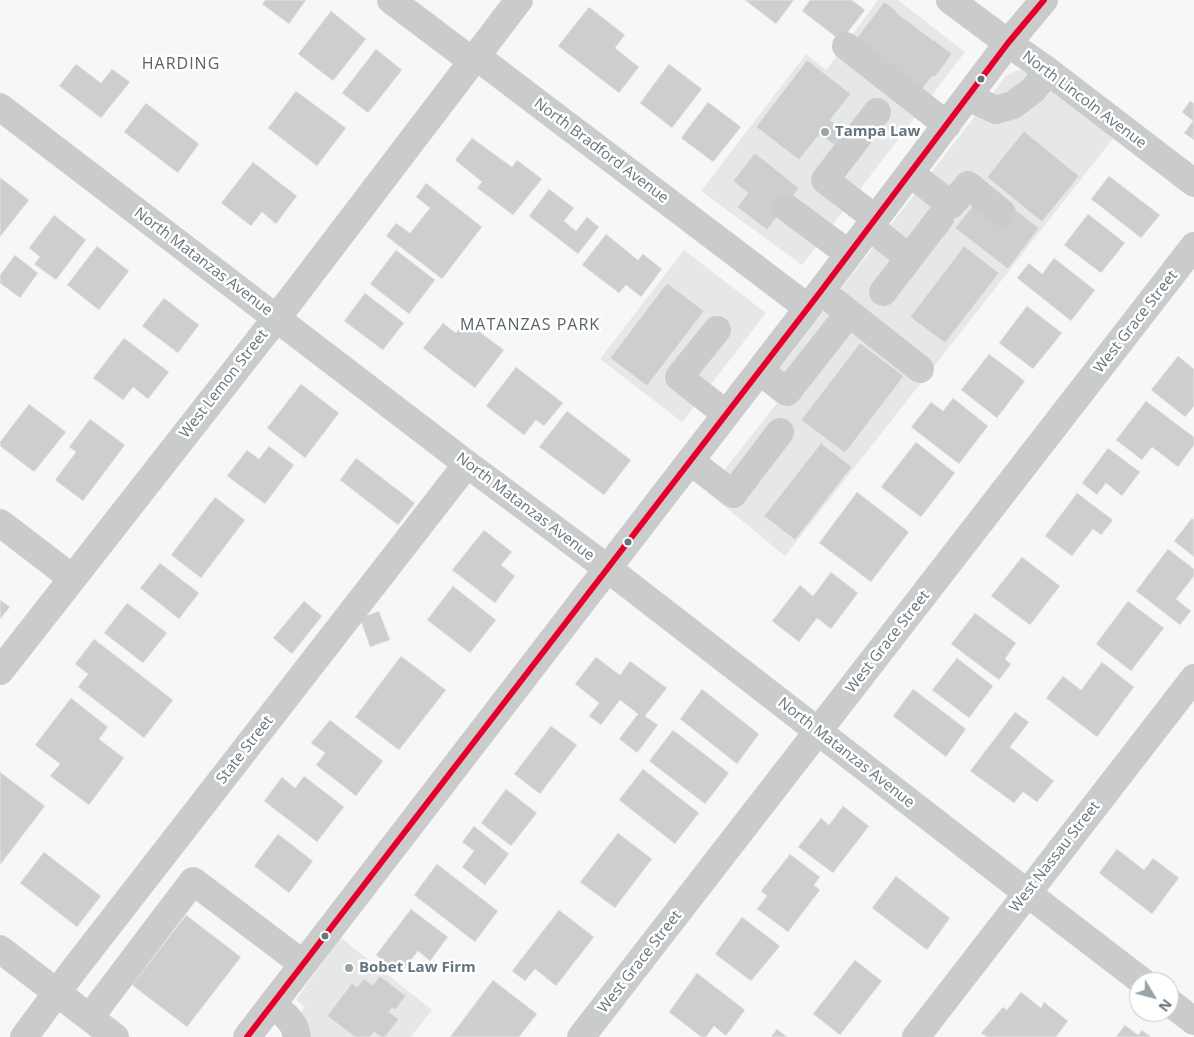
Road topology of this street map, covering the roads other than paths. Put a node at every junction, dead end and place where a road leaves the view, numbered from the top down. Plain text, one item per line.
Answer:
1 (391, 0) edge
2 (519, 0) edge
3 (950, 0) edge
4 (1044, 0) edge
5 (1008, 43) junction
6 (846, 46) dead end
7 (474, 58) junction
8 (1048, 71) junction
9 (968, 97) junction
10 (0, 107) edge
11 (876, 112) dead end
12 (947, 125) junction
13 (910, 173) junction
14 (1194, 183) edge
15 (788, 208) dead end
16 (1002, 213) dead end
17 (940, 218) dead end
18 (873, 223) junction
19 (1194, 246) edge
20 (849, 254) junction
21 (909, 258) junction
22 (882, 292) dead end
23 (814, 299) junction
24 (849, 313) junction
25 (276, 318) junction
26 (716, 330) dead end
27 (920, 369) dead end
28 (760, 371) junction
29 (726, 414) junction
30 (780, 432) dead end
31 (690, 461) junction
32 (467, 464) junction
33 (0, 523) edge
34 (607, 568) junction
35 (72, 578) junction
36 (0, 671) edge
37 (1194, 678) edge
38 (819, 731) junction
39 (1026, 893) junction
40 (0, 949) edge
41 (303, 964) junction
42 (1130, 972) edge
43 (57, 992) junction
44 (272, 1004) junction
45 (1179, 1010) edge
46 (90, 1017) junction
47 (1194, 1021) edge
48 (24, 1037) edge
49 (115, 1037) edge
50 (247, 1037) edge
51 (297, 1037) edge
52 (581, 1037) edge
53 (916, 1037) edge

1 - 7 street, North Bradford Avenue
2 - 7 street, West Lemon Street
3 - 5 street, North Lincoln Avenue
4 - 5 street
5 - 8 street, North Lincoln Avenue
5 - 9 street
6 - 12 street
7 - 23 street, North Bradford Avenue
7 - 25 street, West Lemon Street
8 - 9 street
8 - 14 street, North Lincoln Avenue
9 - 12 street
10 - 25 street, North Matanzas Avenue
11 - 18 street
12 - 13 street
13 - 16 street
13 - 18 street
15 - 20 street
17 - 21 street
18 - 20 street
18 - 21 street
19 - 38 street, West Grace Street
20 - 23 street
21 - 22 street
23 - 24 street, North Bradford Avenue
23 - 28 street
24 - 27 street, North Bradford Avenue
24 - 28 street
25 - 32 street, North Matanzas Avenue
25 - 35 street, West Lemon Street
26 - 29 street
28 - 29 street
29 - 31 street
30 - 31 street
31 - 34 street
32 - 34 street, North Matanzas Avenue
32 - 43 street, State Street
33 - 35 street
34 - 38 street, North Matanzas Avenue
34 - 41 street
35 - 36 street, West Lemon Street
37 - 39 street, West Nassau Street
38 - 39 street, North Matanzas Avenue
38 - 52 street, West Grace Street
39 - 42 street, North Matanzas Avenue
39 - 53 street, West Nassau Street
40 - 43 street
41 - 44 street
41 - 46 street
43 - 46 street
43 - 48 street, State Street
44 - 50 street
44 - 51 street
45 - 47 street
46 - 49 street

